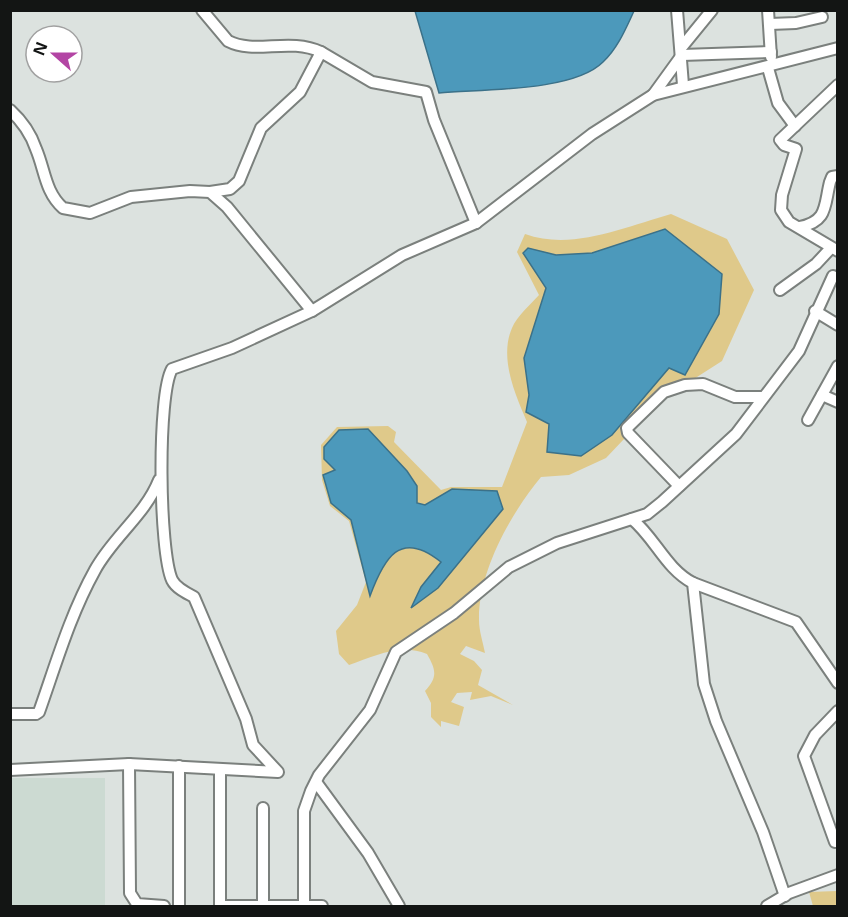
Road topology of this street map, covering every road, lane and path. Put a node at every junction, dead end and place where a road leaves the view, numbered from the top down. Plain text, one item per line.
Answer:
1 (202, 10) edge
2 (677, 10) edge
3 (712, 10) edge
4 (768, 10) edge
5 (822, 17) dead end
6 (770, 24) junction
7 (837, 48) edge
8 (321, 52) junction
9 (682, 52) junction
10 (771, 52) junction
11 (770, 67) junction
12 (683, 85) junction
13 (837, 85) edge
14 (653, 95) junction
15 (10, 110) edge
16 (795, 126) junction
17 (837, 176) edge
18 (230, 189) junction
19 (210, 192) junction
20 (227, 207) junction
21 (820, 218) junction
22 (476, 223) junction
23 (800, 227) junction
24 (830, 247) edge
25 (833, 276) dead end
26 (780, 290) dead end
27 (312, 311) junction
28 (815, 311) junction
29 (837, 325) edge
30 (837, 366) edge
31 (822, 395) junction
32 (763, 397) junction
33 (837, 402) edge
34 (808, 420) dead end
35 (162, 471) junction
36 (679, 486) junction
37 (632, 519) junction
38 (693, 583) junction
39 (837, 683) edge
40 (837, 711) edge
41 (10, 714) edge
42 (129, 764) junction
43 (179, 766) junction
44 (10, 770) edge
45 (220, 770) junction
46 (316, 782) junction
47 (263, 808) dead end
48 (835, 842) dead end
49 (837, 875) edge
50 (785, 896) junction
51 (164, 906) edge
52 (180, 906) edge
53 (223, 906) edge
54 (263, 906) edge
55 (304, 906) edge
56 (322, 906) edge
57 (399, 906) edge
58 (767, 906) edge

1 - 8 street
2 - 9 street
3 - 9 street
4 - 6 street
5 - 6 street
6 - 10 street
7 - 11 street
8 - 18 street
8 - 22 street
9 - 10 street
9 - 12 street
9 - 14 street
10 - 11 street
11 - 12 street
11 - 16 street
12 - 14 street
13 - 16 street
14 - 22 street
15 - 19 street
16 - 23 street
17 - 21 street
18 - 19 street
18 - 20 street
19 - 20 street
20 - 27 street
21 - 23 street
21 - 24 street
22 - 27 street
23 - 24 street
24 - 26 street
25 - 28 street
27 - 35 street
28 - 29 street
28 - 32 street
30 - 31 street
31 - 33 street
31 - 34 street
32 - 36 street
32 - 36 street
35 - 41 street
35 - 45 street
36 - 37 street
37 - 38 street
37 - 46 street
38 - 39 street
38 - 50 street
40 - 48 street
42 - 43 street
42 - 44 street
42 - 51 street
43 - 45 street
43 - 52 street
45 - 53 street
46 - 55 street
46 - 57 street
47 - 54 street
49 - 50 street
50 - 58 street
53 - 54 street
54 - 55 street
55 - 56 street

